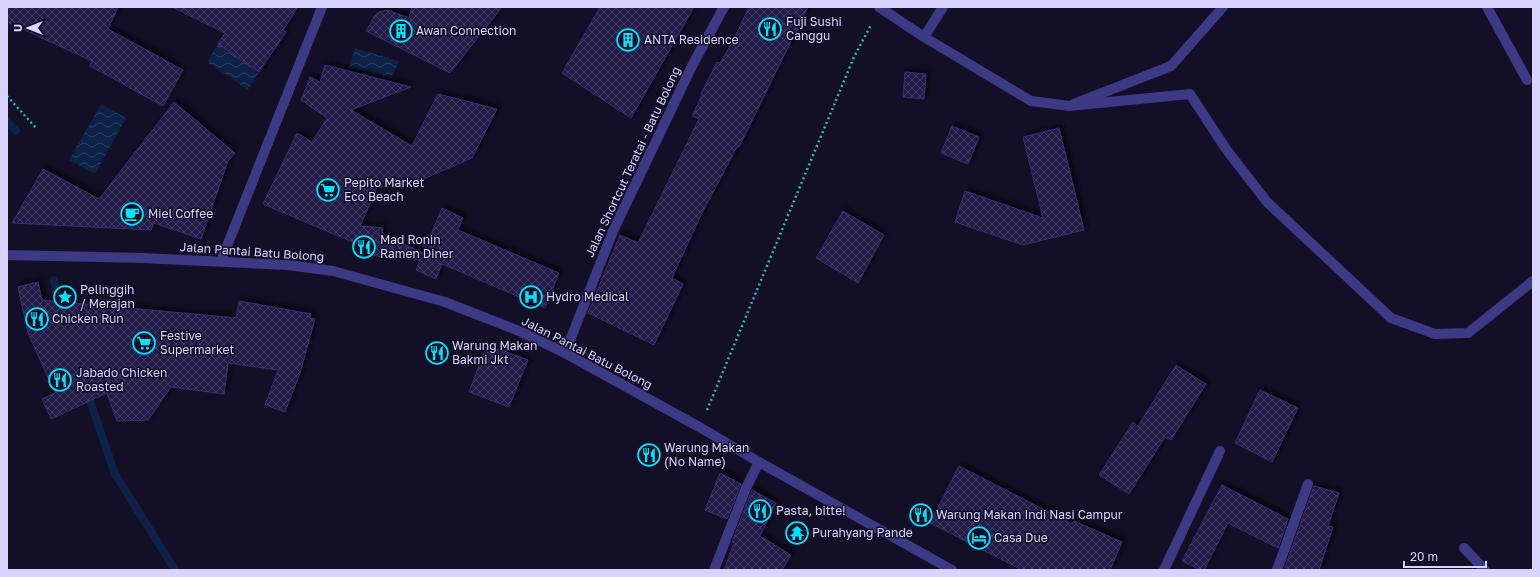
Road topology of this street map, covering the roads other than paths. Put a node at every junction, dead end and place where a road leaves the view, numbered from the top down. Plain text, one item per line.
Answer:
1 (322, 7) edge
2 (724, 7) edge
3 (942, 7) edge
4 (1223, 7) edge
5 (1487, 7) edge
6 (880, 8) edge
7 (924, 37) junction
8 (1527, 80) dead end
9 (1069, 106) junction
10 (7, 254) edge
11 (221, 261) junction
12 (1533, 281) edge
13 (564, 353) junction
14 (1220, 451) dead end
15 (759, 462) junction
16 (1308, 484) dead end
17 (1464, 548) dead end
18 (714, 570) edge
19 (951, 570) edge
20 (1164, 570) edge
21 (1277, 570) edge
22 (1485, 570) edge

1 - 11 street
2 - 13 street, Jalan Shortcut Teratai - Batu Bolong
3 - 7 street
4 - 9 street
5 - 8 street
6 - 7 street
7 - 9 street
9 - 12 street
10 - 11 street, Jalan Pantai Batu Bolong
11 - 13 street, Jalan Pantai Batu Bolong
13 - 15 street, Jalan Pantai Batu Bolong
14 - 20 street
15 - 18 street
15 - 19 street, Jalan Pantai Batu Bolong
16 - 21 street
17 - 22 street

